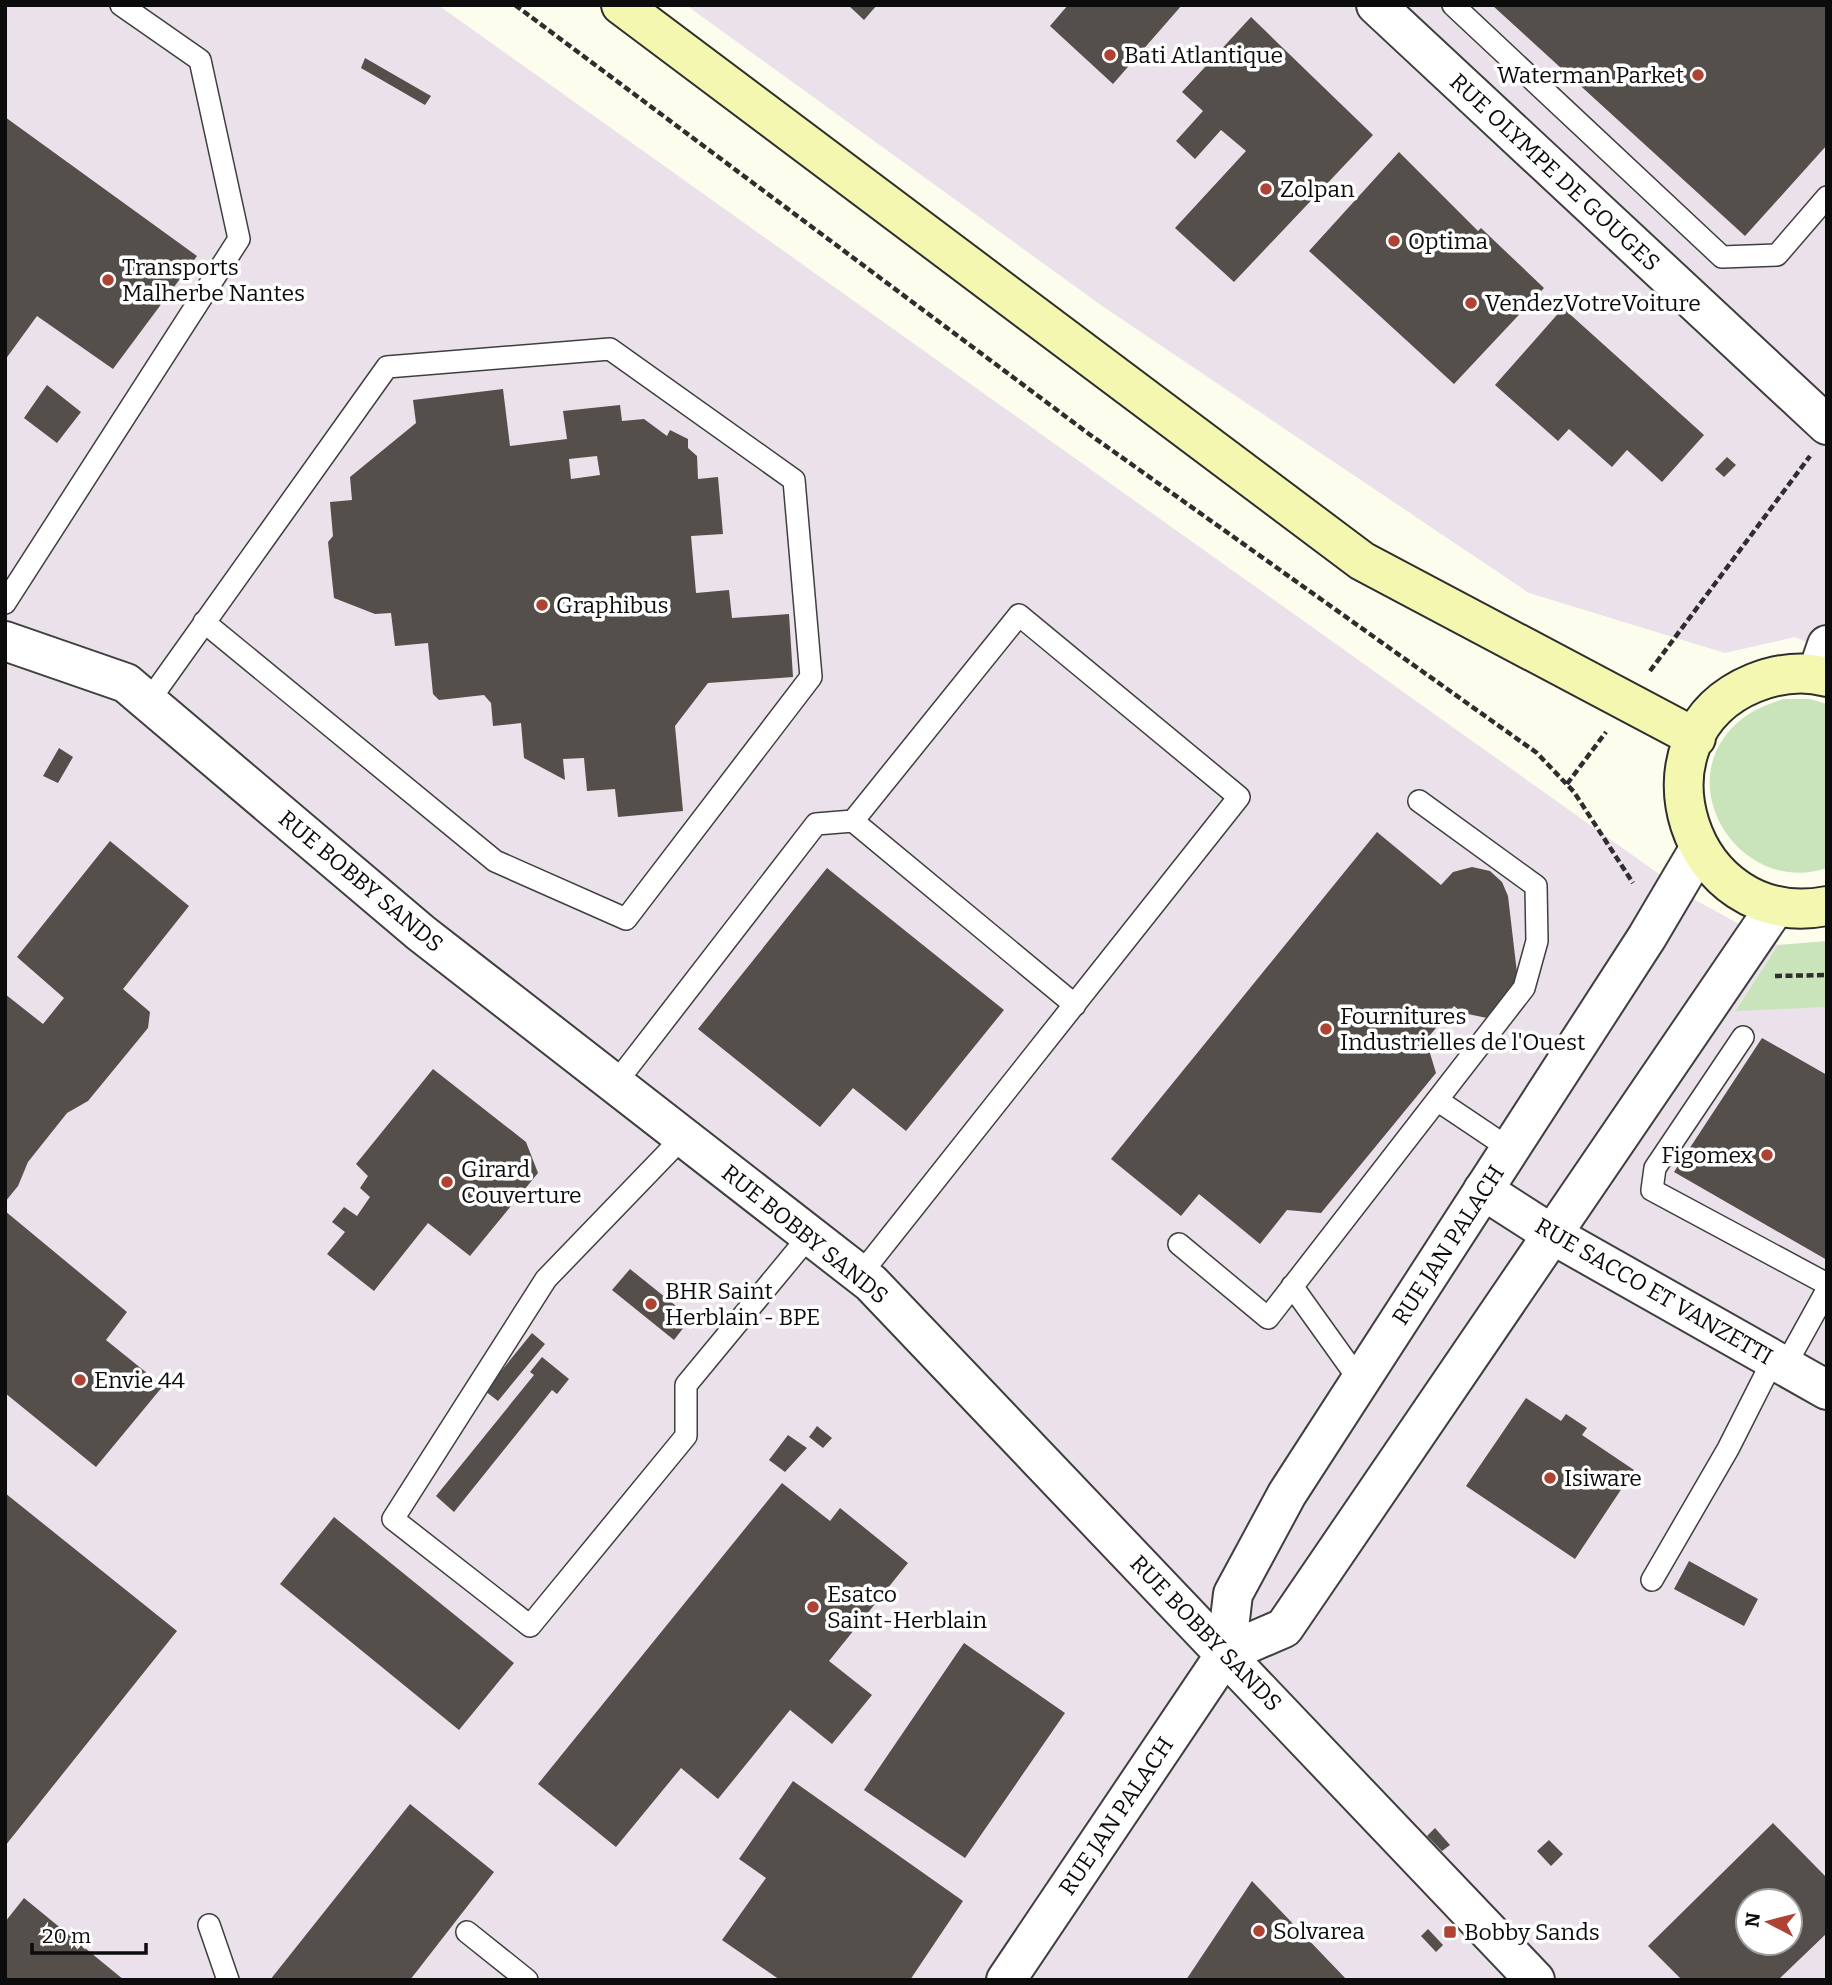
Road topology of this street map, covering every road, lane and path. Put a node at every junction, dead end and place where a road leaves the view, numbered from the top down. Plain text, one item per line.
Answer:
1 (121, 5) edge
2 (515, 5) edge
3 (621, 5) edge
4 (1376, 5) edge
5 (1453, 5) edge
6 (1827, 197) edge
7 (1822, 436) edge
8 (5, 603) edge
9 (205, 622) junction
10 (5, 641) edge
11 (1823, 665) edge
12 (148, 702) junction
13 (1627, 702) junction
14 (1696, 738) junction
15 (1567, 784) junction
16 (1419, 801) dead end
17 (853, 821) junction
18 (1699, 849) junction
19 (1776, 906) junction
20 (1827, 906) edge
21 (1658, 918) junction
22 (1074, 1005) junction
23 (1743, 1037) dead end
24 (615, 1084) junction
25 (1437, 1100) junction
26 (683, 1137) junction
27 (1510, 1149) junction
28 (1483, 1190) junction
29 (1553, 1235) junction
30 (810, 1236) junction
31 (1179, 1244) dead end
32 (860, 1275) junction
33 (1827, 1284) edge
34 (1293, 1286) junction
35 (1827, 1290) edge
36 (1779, 1363) junction
37 (1360, 1381) junction
38 (1827, 1390) edge
39 (1652, 1580) dead end
40 (1226, 1653) junction
41 (209, 1925) dead end
42 (467, 1932) dead end
43 (228, 1980) edge
44 (527, 1980) edge
45 (1006, 1980) edge
46 (1535, 1980) edge

1 - 8 lane
2 - 15 path
3 - 13 main road
4 - 7 street, RUE OLYMPE DE GOUGES
5 - 6 lane
7 - 13 path
9 - 9 lane
9 - 12 lane
10 - 12 street, RUE BOBBY SANDS
11 - 14 main road
12 - 24 street, RUE BOBBY SANDS
13 - 14 main road
13 - 15 path
14 - 18 main road
15 - 21 path
16 - 25 lane
17 - 22 lane
17 - 22 lane
17 - 24 lane
18 - 19 main road
18 - 21 street, RUE JAN PALACH
19 - 20 main road
19 - 29 street
21 - 27 street, RUE JAN PALACH
22 - 32 lane
23 - 33 lane
24 - 26 street, RUE BOBBY SANDS
25 - 27 lane
25 - 34 lane
26 - 30 street, RUE BOBBY SANDS
26 - 30 lane
27 - 28 street, RUE JAN PALACH
28 - 29 street, RUE SACCO ET VANZETTI
28 - 37 street, RUE JAN PALACH
29 - 36 street, RUE SACCO ET VANZETTI
29 - 40 street
30 - 32 street, RUE BOBBY SANDS
31 - 34 lane
32 - 40 street, RUE BOBBY SANDS
34 - 37 lane
35 - 36 lane
36 - 38 street, RUE SACCO ET VANZETTI
36 - 39 lane
37 - 40 street, RUE JAN PALACH
40 - 45 street, RUE JAN PALACH
40 - 46 street, RUE BOBBY SANDS
41 - 43 lane
42 - 44 lane

